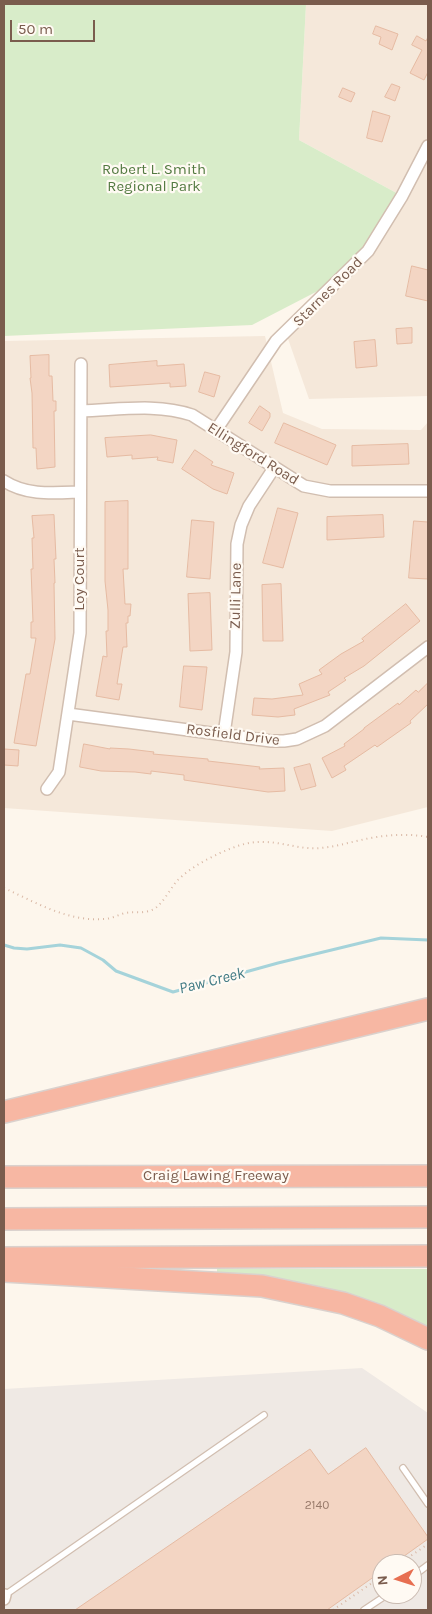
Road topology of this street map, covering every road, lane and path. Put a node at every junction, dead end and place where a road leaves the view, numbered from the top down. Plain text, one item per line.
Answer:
1 (428, 146) edge
2 (81, 364) dead end
3 (81, 411) junction
4 (216, 430) junction
5 (274, 468) junction
6 (4, 481) edge
7 (428, 491) edge
8 (80, 492) junction
9 (428, 647) edge
10 (68, 714) junction
11 (224, 734) junction
12 (47, 789) dead end
13 (428, 837) edge
14 (4, 888) edge
15 (428, 1009) edge
16 (4, 1112) edge
17 (428, 1162) edge
18 (178, 1176) junction
19 (428, 1176) edge
20 (4, 1177) edge
21 (428, 1217) edge
22 (4, 1218) edge
23 (428, 1256) edge
24 (4, 1258) edge
25 (4, 1271) edge
26 (428, 1338) edge
27 (264, 1415) dead end
28 (403, 1468) dead end
29 (428, 1504) edge
30 (428, 1544) edge
31 (414, 1554) edge
32 (372, 1583) edge
33 (4, 1597) edge
34 (333, 1610) edge

1 - 4 street, Starnes Road
2 - 3 street, Loy Court
3 - 4 street, Ellingford Road
3 - 8 street, Loy Court
4 - 5 street, Ellingford Road
5 - 7 street, Ellingford Road
5 - 11 street, Zulli Lane
6 - 8 street
8 - 10 street, Loy Court
9 - 11 street, Rosfield Drive
10 - 11 street, Rosfield Drive
10 - 12 street, Loy Court
13 - 14 path
15 - 16 highway
17 - 18 highway
18 - 19 highway, Craig Lawing Freeway
18 - 20 highway, Craig Lawing Freeway
21 - 22 highway
23 - 24 highway
25 - 26 highway
27 - 33 lane
28 - 29 lane
30 - 31 path
32 - 34 path

